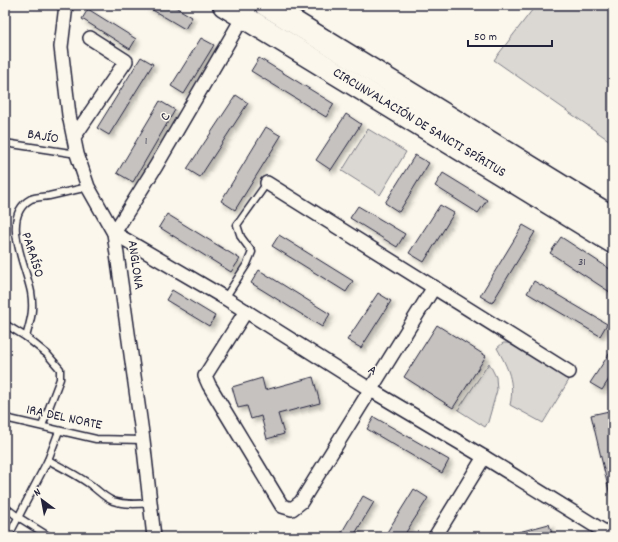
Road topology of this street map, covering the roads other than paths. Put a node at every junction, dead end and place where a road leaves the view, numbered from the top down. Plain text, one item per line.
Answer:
1 (66, 5) edge
2 (224, 5) edge
3 (266, 5) edge
4 (247, 11) edge
5 (90, 38) dead end
6 (74, 137) junction
7 (5, 143) edge
8 (77, 154) junction
9 (267, 183) joint
10 (88, 186) junction
11 (613, 218) edge
12 (114, 233) junction
13 (613, 242) edge
14 (434, 287) junction
15 (225, 298) junction
16 (246, 311) junction
17 (5, 324) edge
18 (26, 337) junction
19 (569, 372) dead end
20 (371, 390) junction
21 (5, 418) edge
22 (42, 426) junction
23 (59, 431) junction
24 (143, 440) junction
25 (484, 457) junction
26 (48, 460) junction
27 (150, 503) junction
28 (5, 508) edge
29 (18, 517) junction
30 (8, 537) edge
31 (50, 537) edge
32 (154, 537) edge
33 (435, 537) edge
34 (613, 537) edge

1 - 6 street, ANGLONA
2 - 4 highway, CIRCUNVALACIÓN DE SANCTI SPÍRITUS
3 - 11 highway, CIRCUNVALACIÓN DE SANCTI SPÍRITUS
4 - 12 street, C
4 - 13 highway, CIRCUNVALACIÓN DE SANCTI SPÍRITUS
5 - 6 street
6 - 8 street, ANGLONA
7 - 8 lane, BAJÍO
8 - 10 street, ANGLONA
9 - 14 street
9 - 15 lane
10 - 12 street, ANGLONA
10 - 18 lane, PARAÍSO
12 - 15 street, A
12 - 24 street, ANGLONA
14 - 19 street
14 - 20 street
15 - 16 street, A
16 - 20 street, A
16 - 20 street
17 - 18 lane
18 - 22 lane
20 - 25 street, A
21 - 22 lane, 1RA DEL NORTE
22 - 23 lane, 1RA DEL NORTE
23 - 24 lane, 1RA DEL NORTE
23 - 26 lane
24 - 27 street, ANGLONA
25 - 33 street
25 - 34 street, A
26 - 27 lane
26 - 29 lane
27 - 32 street, ANGLONA
28 - 29 lane
29 - 30 lane
29 - 31 lane

